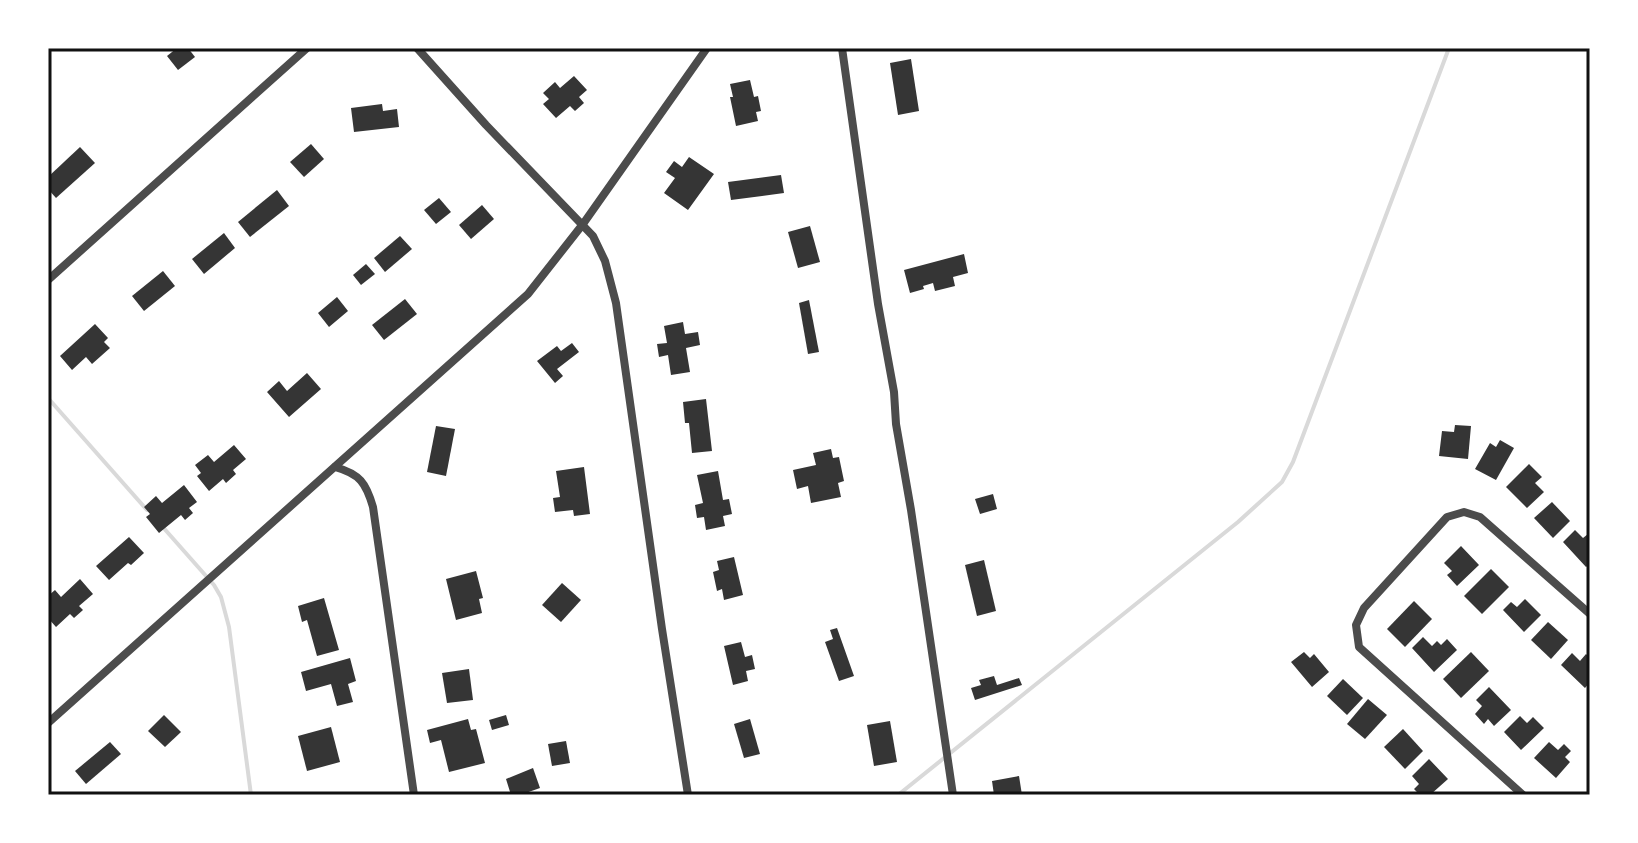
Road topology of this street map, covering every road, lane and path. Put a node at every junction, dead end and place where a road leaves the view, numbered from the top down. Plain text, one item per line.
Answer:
1 (307, 48) edge
2 (417, 48) edge
3 (707, 48) edge
4 (842, 48) edge
5 (583, 224) junction
6 (48, 280) edge
7 (335, 467) junction
8 (1590, 614) edge
9 (48, 723) edge
10 (414, 795) edge
11 (688, 795) edge
12 (953, 795) edge
13 (1523, 795) edge

1 - 6 street
2 - 5 street
3 - 5 street
4 - 12 street
5 - 7 street
5 - 11 street
7 - 9 street
7 - 10 street
8 - 13 street

